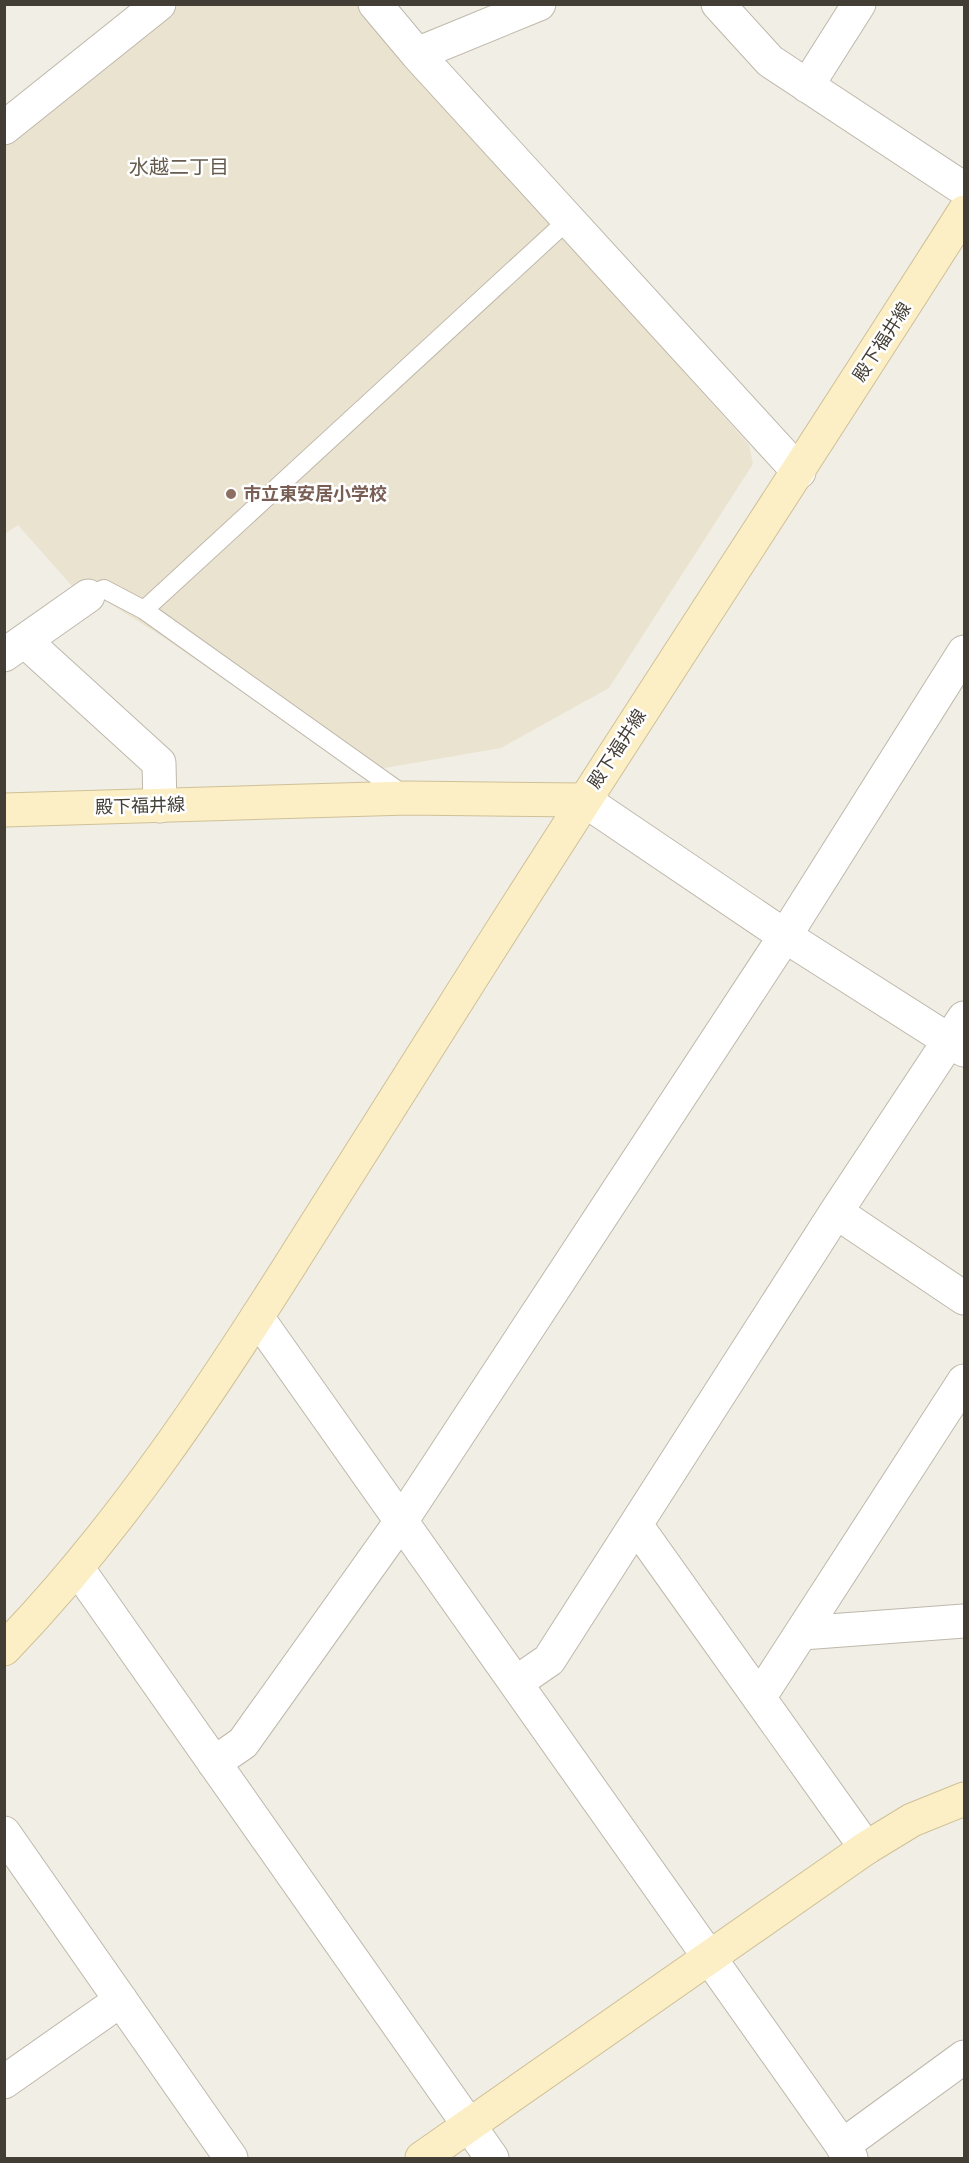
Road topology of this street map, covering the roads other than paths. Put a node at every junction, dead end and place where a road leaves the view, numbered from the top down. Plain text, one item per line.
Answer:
1 (159, 4) edge
2 (375, 4) edge
3 (539, 4) edge
4 (718, 4) edge
5 (859, 4) edge
6 (417, 54) junction
7 (807, 86) junction
8 (4, 128) edge
9 (964, 189) edge
10 (964, 212) edge
11 (568, 220) junction
12 (799, 472) junction
13 (88, 596) joint
14 (144, 610) junction
15 (15, 648) edge
16 (964, 652) edge
17 (408, 798) junction
18 (584, 800) junction
19 (160, 806) junction
20 (4, 810) edge
21 (785, 936) junction
22 (960, 1036) edge
23 (836, 1212) junction
24 (964, 1298) edge
25 (258, 1317) junction
26 (964, 1381) edge
27 (402, 1520) junction
28 (636, 1525) junction
29 (78, 1569) junction
30 (964, 1620) edge
31 (801, 1633) junction
32 (4, 1649) edge
33 (517, 1682) junction
34 (759, 1698) junction
35 (214, 1763) junction
36 (964, 1800) edge
37 (4, 1833) edge
38 (866, 1848) junction
39 (710, 1959) junction
40 (121, 2000) junction
41 (964, 2056) edge
42 (4, 2082) edge
43 (470, 2126) junction
44 (847, 2152) edge
45 (231, 2158) edge
46 (422, 2158) edge
47 (492, 2158) edge

1 - 8 street
2 - 6 street
3 - 6 street
4 - 7 street
5 - 7 street
6 - 11 street
7 - 9 street
10 - 12 street, 殿下福井線
11 - 12 street
11 - 14 lane
12 - 18 street, 殿下福井線
13 - 14 lane
13 - 15 street
14 - 17 lane
15 - 19 street
16 - 21 street
17 - 18 street, 殿下福井線
17 - 19 street, 殿下福井線
18 - 21 street
18 - 25 street
19 - 20 street, 殿下福井線
21 - 22 street
21 - 27 street
22 - 23 street
23 - 24 street
23 - 28 street
25 - 27 street
25 - 29 street
26 - 31 street
27 - 33 street
27 - 35 street
28 - 33 street
28 - 34 street
29 - 32 street
29 - 35 street
30 - 31 street
31 - 34 street
33 - 39 street
34 - 38 street
35 - 43 street
36 - 38 street
37 - 40 street
38 - 39 street
39 - 43 street
39 - 44 street
40 - 42 street
40 - 45 street
41 - 44 street
43 - 46 street
43 - 47 street

